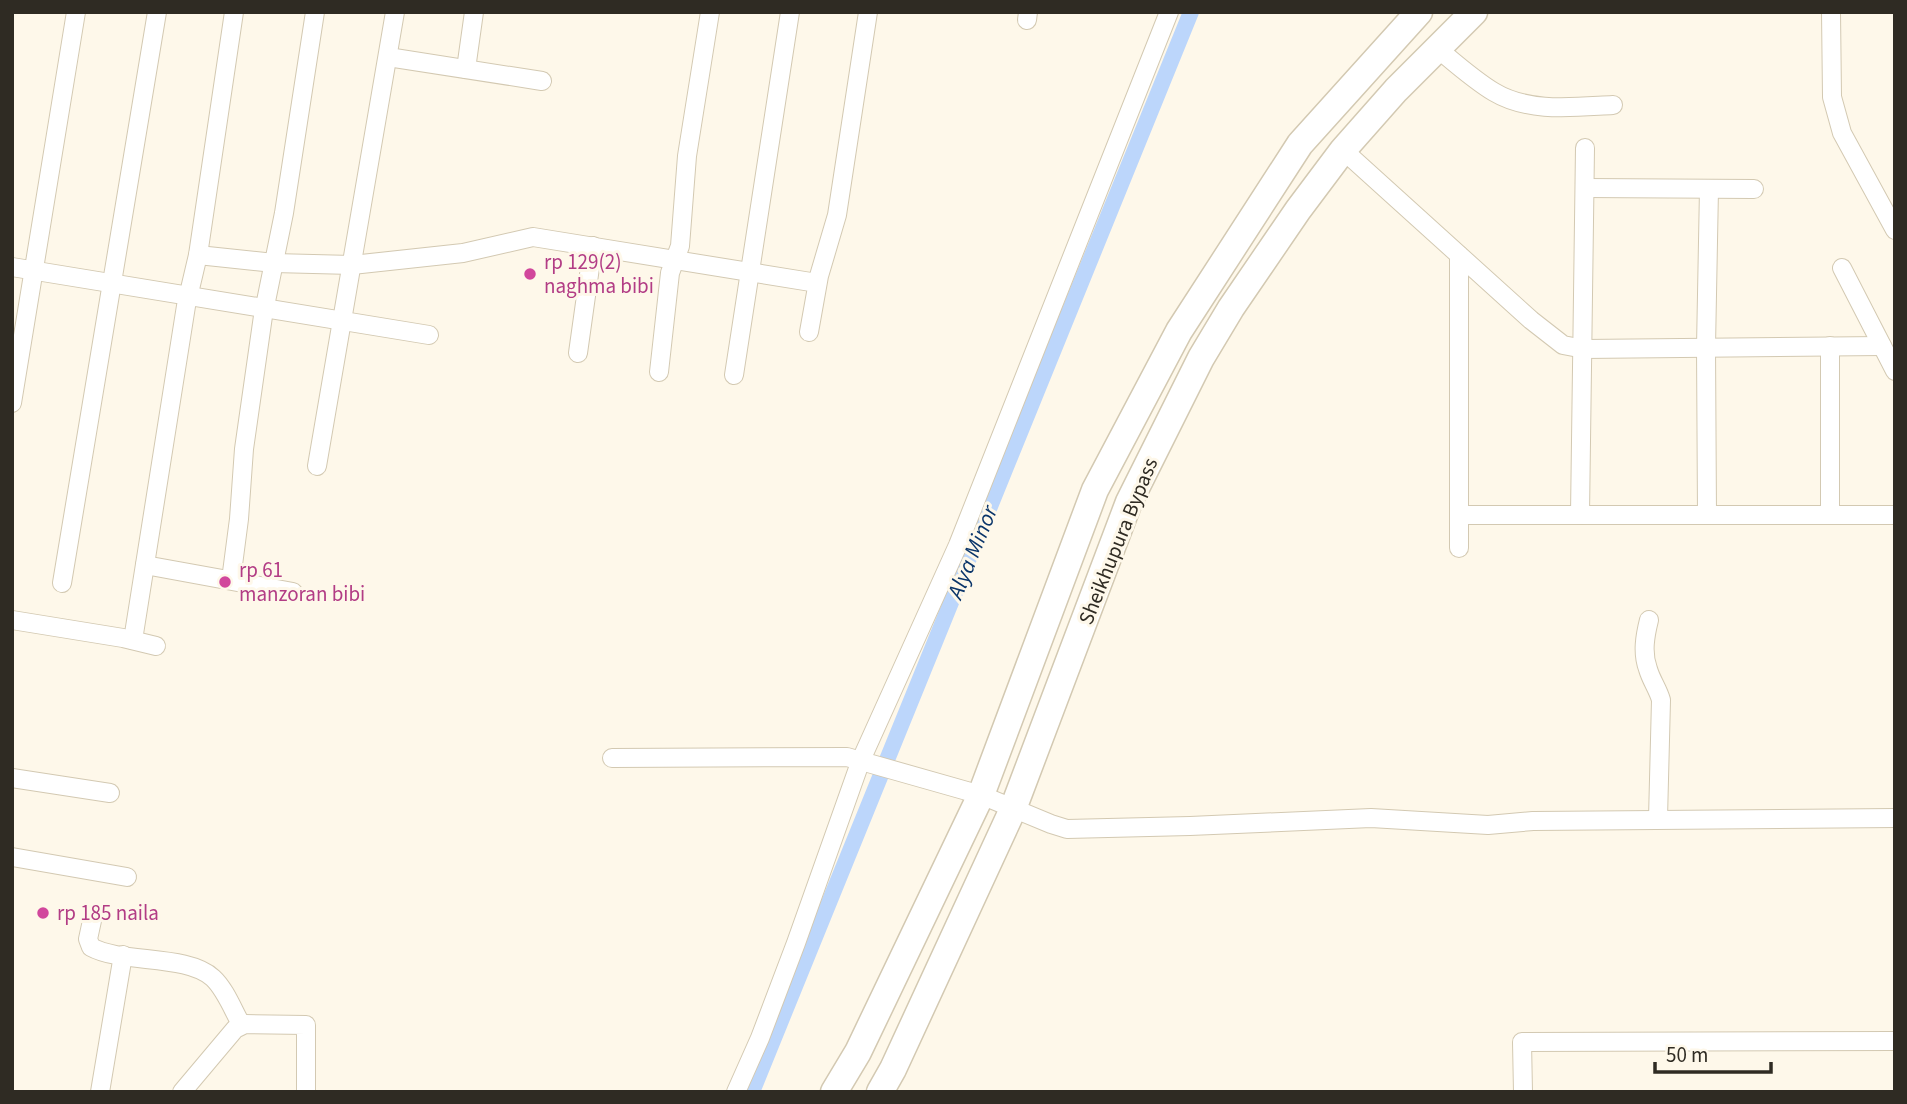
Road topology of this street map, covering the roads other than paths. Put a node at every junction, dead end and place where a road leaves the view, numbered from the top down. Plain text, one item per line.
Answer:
1 (76, 12) edge
2 (157, 12) edge
3 (234, 12) edge
4 (315, 12) edge
5 (395, 12) edge
6 (474, 12) edge
7 (710, 12) edge
8 (790, 12) edge
9 (868, 12) edge
10 (1169, 12) edge
11 (1419, 12) edge
12 (1474, 12) edge
13 (1831, 12) edge
14 (1437, 48) junction
15 (388, 57) junction
16 (466, 69) junction
17 (542, 81) dead end
18 (1613, 105) dead end
19 (1585, 148) dead end
20 (1343, 150) junction
21 (1585, 188) junction
22 (1709, 189) junction
23 (1754, 189) dead end
24 (1895, 230) edge
25 (593, 246) junction
26 (198, 256) junction
27 (1459, 256) junction
28 (675, 259) junction
29 (274, 263) junction
30 (352, 265) junction
31 (12, 267) edge
32 (1842, 268) dead end
33 (34, 271) junction
34 (749, 272) junction
35 (817, 283) junction
36 (111, 284) junction
37 (188, 296) junction
38 (265, 309) junction
39 (343, 322) junction
40 (809, 332) dead end
41 (429, 335) dead end
42 (1830, 346) junction
43 (1882, 346) junction
44 (1706, 347) junction
45 (1584, 349) junction
46 (578, 354) dead end
47 (1895, 371) edge
48 (659, 372) dead end
49 (734, 375) dead end
50 (12, 403) edge
51 (317, 466) dead end
52 (1459, 515) junction
53 (1580, 515) junction
54 (1707, 515) junction
55 (1830, 515) junction
56 (1895, 515) edge
57 (1459, 548) dead end
58 (145, 565) junction
59 (231, 580) junction
60 (62, 583) dead end
61 (293, 592) dead end
62 (12, 620) edge
63 (1649, 620) dead end
64 (133, 640) junction
65 (156, 646) dead end
66 (612, 758) dead end
67 (861, 760) junction
68 (12, 778) edge
69 (110, 793) dead end
70 (981, 795) junction
71 (1013, 808) junction
72 (1895, 818) edge
73 (1658, 819) junction
74 (12, 858) edge
75 (127, 877) dead end
76 (93, 916) dead end
77 (123, 954) junction
78 (242, 1024) junction
79 (295, 1025) junction
80 (1895, 1041) edge
81 (893, 1081) edge
82 (100, 1092) edge
83 (182, 1092) edge
84 (294, 1092) edge
85 (306, 1092) edge
86 (736, 1092) edge
87 (834, 1092) edge
88 (880, 1092) edge
89 (1523, 1092) edge

1 - 33 street
2 - 36 street
3 - 26 street
4 - 29 street
5 - 15 street
6 - 16 street
7 - 28 street
8 - 34 street
9 - 35 street
10 - 67 street
11 - 70 highway, Sheikhupura Bypass
12 - 14 highway, Sheikhupura Bypass
13 - 24 street
14 - 18 street
14 - 20 highway, Sheikhupura Bypass
15 - 16 street
15 - 30 street
16 - 17 street
19 - 21 street
20 - 27 street
20 - 71 highway, Sheikhupura Bypass
21 - 22 street
21 - 45 street
22 - 23 street
22 - 44 street
25 - 28 street
25 - 30 street
25 - 46 street
26 - 29 street
26 - 37 street
27 - 45 street
27 - 52 street
28 - 34 street
28 - 48 street
29 - 30 street
29 - 38 street
30 - 39 street
31 - 33 street
32 - 43 street
33 - 36 street
33 - 50 street
34 - 35 street
34 - 49 street
35 - 40 street
36 - 37 street
36 - 60 street
37 - 38 street
37 - 58 street
38 - 39 street
38 - 59 street
39 - 41 street
39 - 51 street
42 - 43 street
42 - 44 street
42 - 55 street
43 - 47 street
44 - 45 street
44 - 54 street
45 - 53 street
52 - 53 street
52 - 57 street
53 - 54 street
54 - 55 street
55 - 56 street
58 - 59 street
58 - 64 street
59 - 61 street
62 - 64 street
63 - 73 street
64 - 65 street
66 - 67 street
67 - 70 street
67 - 86 street
68 - 69 street
70 - 71 street
70 - 87 highway, Sheikhupura Bypass
71 - 73 street
71 - 81 highway, Sheikhupura Bypass
72 - 73 street
74 - 75 street
76 - 77 street
77 - 78 street
77 - 82 street
78 - 79 street
78 - 83 street
79 - 84 street
79 - 85 street
80 - 89 street
81 - 88 highway, Sheikhupura Bypass

